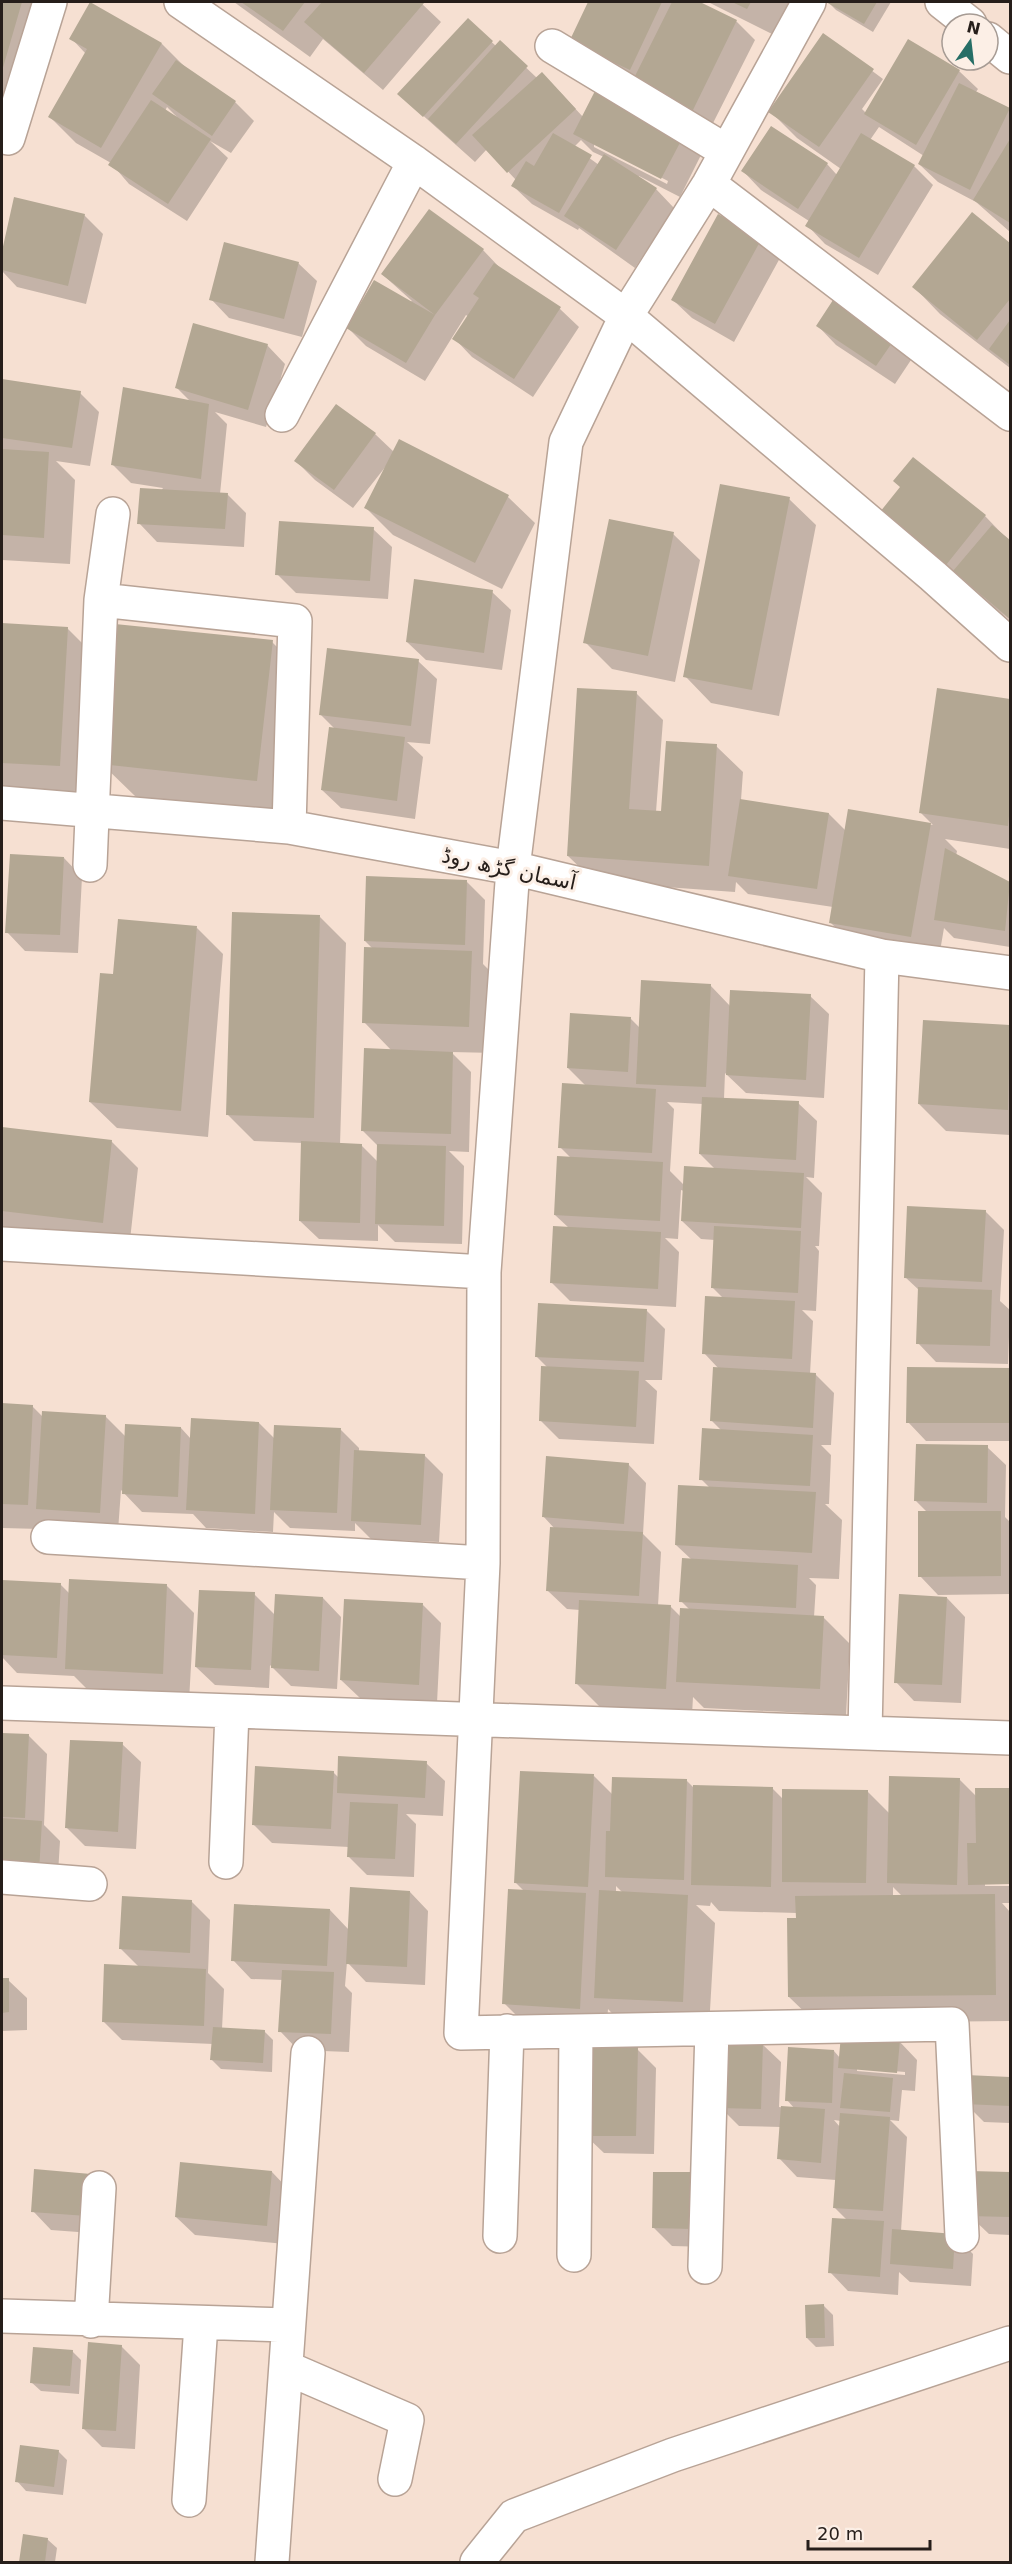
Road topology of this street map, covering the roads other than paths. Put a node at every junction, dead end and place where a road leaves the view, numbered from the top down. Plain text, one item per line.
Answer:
1 (50, 2) edge
2 (181, 2) edge
3 (809, 2) edge
4 (942, 2) edge
5 (954, 12) edge
6 (552, 46) dead end
7 (8, 138) dead end
8 (726, 151) junction
9 (414, 162) junction
10 (709, 184) junction
11 (626, 316) junction
12 (1011, 414) edge
13 (282, 415) dead end
14 (113, 514) dead end
15 (101, 600) junction
16 (1011, 645) edge
17 (2, 803) edge
18 (91, 811) junction
19 (290, 827) junction
20 (90, 866) dead end
21 (513, 868) junction
22 (882, 956) junction
23 (1011, 974) edge
24 (2, 1244) edge
25 (484, 1272) junction
26 (48, 1537) dead end
27 (483, 1563) junction
28 (2, 1703) edge
29 (232, 1712) junction
30 (476, 1721) junction
31 (865, 1733) junction
32 (1011, 1738) edge
33 (226, 1862) dead end
34 (2, 1877) edge
35 (90, 1884) dead end
36 (712, 2029) junction
37 (507, 2031) junction
38 (576, 2031) junction
39 (308, 2053) dead end
40 (99, 2188) dead end
41 (500, 2236) dead end
42 (962, 2236) dead end
43 (574, 2255) dead end
44 (705, 2266) dead end
45 (2, 2316) edge
46 (91, 2321) junction
47 (201, 2324) junction
48 (287, 2325) junction
49 (1011, 2343) edge
50 (287, 2368) junction
51 (395, 2479) dead end
52 (189, 2500) dead end
53 (273, 2562) edge
54 (477, 2562) edge

1 - 7 street
2 - 9 street
3 - 8 street
4 - 5 street
6 - 8 street
8 - 10 street
9 - 11 street
9 - 13 street
10 - 11 street
10 - 12 street
11 - 16 street
11 - 21 street
14 - 15 street
15 - 18 street
15 - 19 street
17 - 18 street, آسمان گڑھ روڈ
18 - 19 street, آسمان گڑھ روڈ
18 - 20 street
19 - 21 street, آسمان گڑھ روڈ
21 - 22 street, آسمان گڑھ روڈ
21 - 25 street
22 - 23 street, آسمان گڑھ روڈ
22 - 31 street
24 - 25 street
25 - 27 street
26 - 27 street
27 - 30 street
28 - 29 street
29 - 30 street
29 - 33 street
30 - 31 street
30 - 37 street
31 - 32 street
34 - 35 street
36 - 38 street
36 - 42 street
36 - 44 street
37 - 38 street
37 - 41 street
38 - 43 street
39 - 48 street
40 - 46 street
45 - 46 street
46 - 47 street
47 - 48 street
47 - 52 street
48 - 50 street
49 - 54 street
50 - 51 street
50 - 53 street

